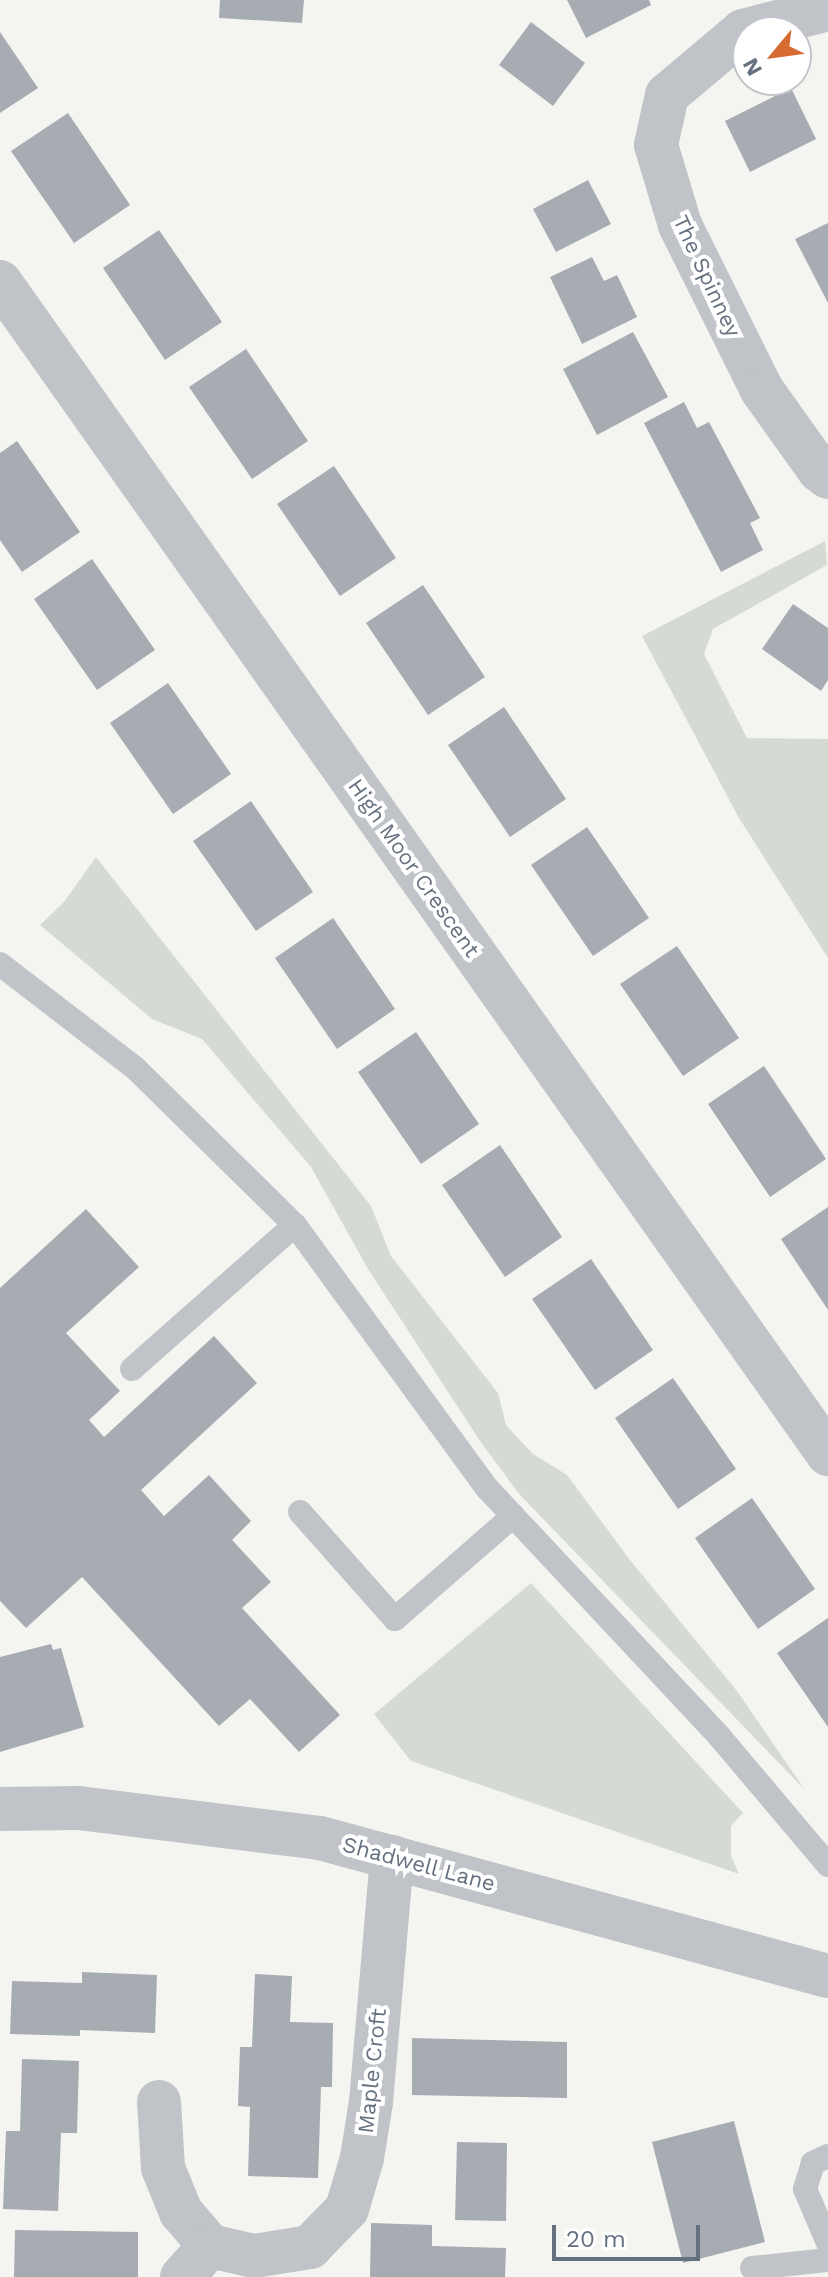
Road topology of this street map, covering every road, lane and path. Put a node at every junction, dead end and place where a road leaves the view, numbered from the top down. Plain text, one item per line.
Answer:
1 (828, 9) edge
2 (0, 282) edge
3 (828, 477) edge
4 (0, 964) edge
5 (295, 1225) junction
6 (132, 1369) dead end
7 (828, 1454) edge
8 (300, 1512) dead end
9 (513, 1516) junction
10 (0, 1809) edge
11 (392, 1857) junction
12 (828, 1865) edge
13 (828, 1976) edge
14 (159, 2102) dead end
15 (828, 2156) edge
16 (828, 2243) edge
17 (828, 2260) edge
18 (196, 2261) edge
19 (294, 2264) edge
20 (752, 2268) dead end

1 - 3 street, The Spinney
2 - 7 street, High Moor Crescent
4 - 5 lane
5 - 6 lane
5 - 9 lane
8 - 9 lane
9 - 12 lane
10 - 11 street, Shadwell Lane
11 - 13 street, Shadwell Lane
11 - 19 street, Maple Croft
14 - 18 street, Maple Croft
15 - 16 lane
17 - 20 lane
18 - 19 street, Maple Croft

